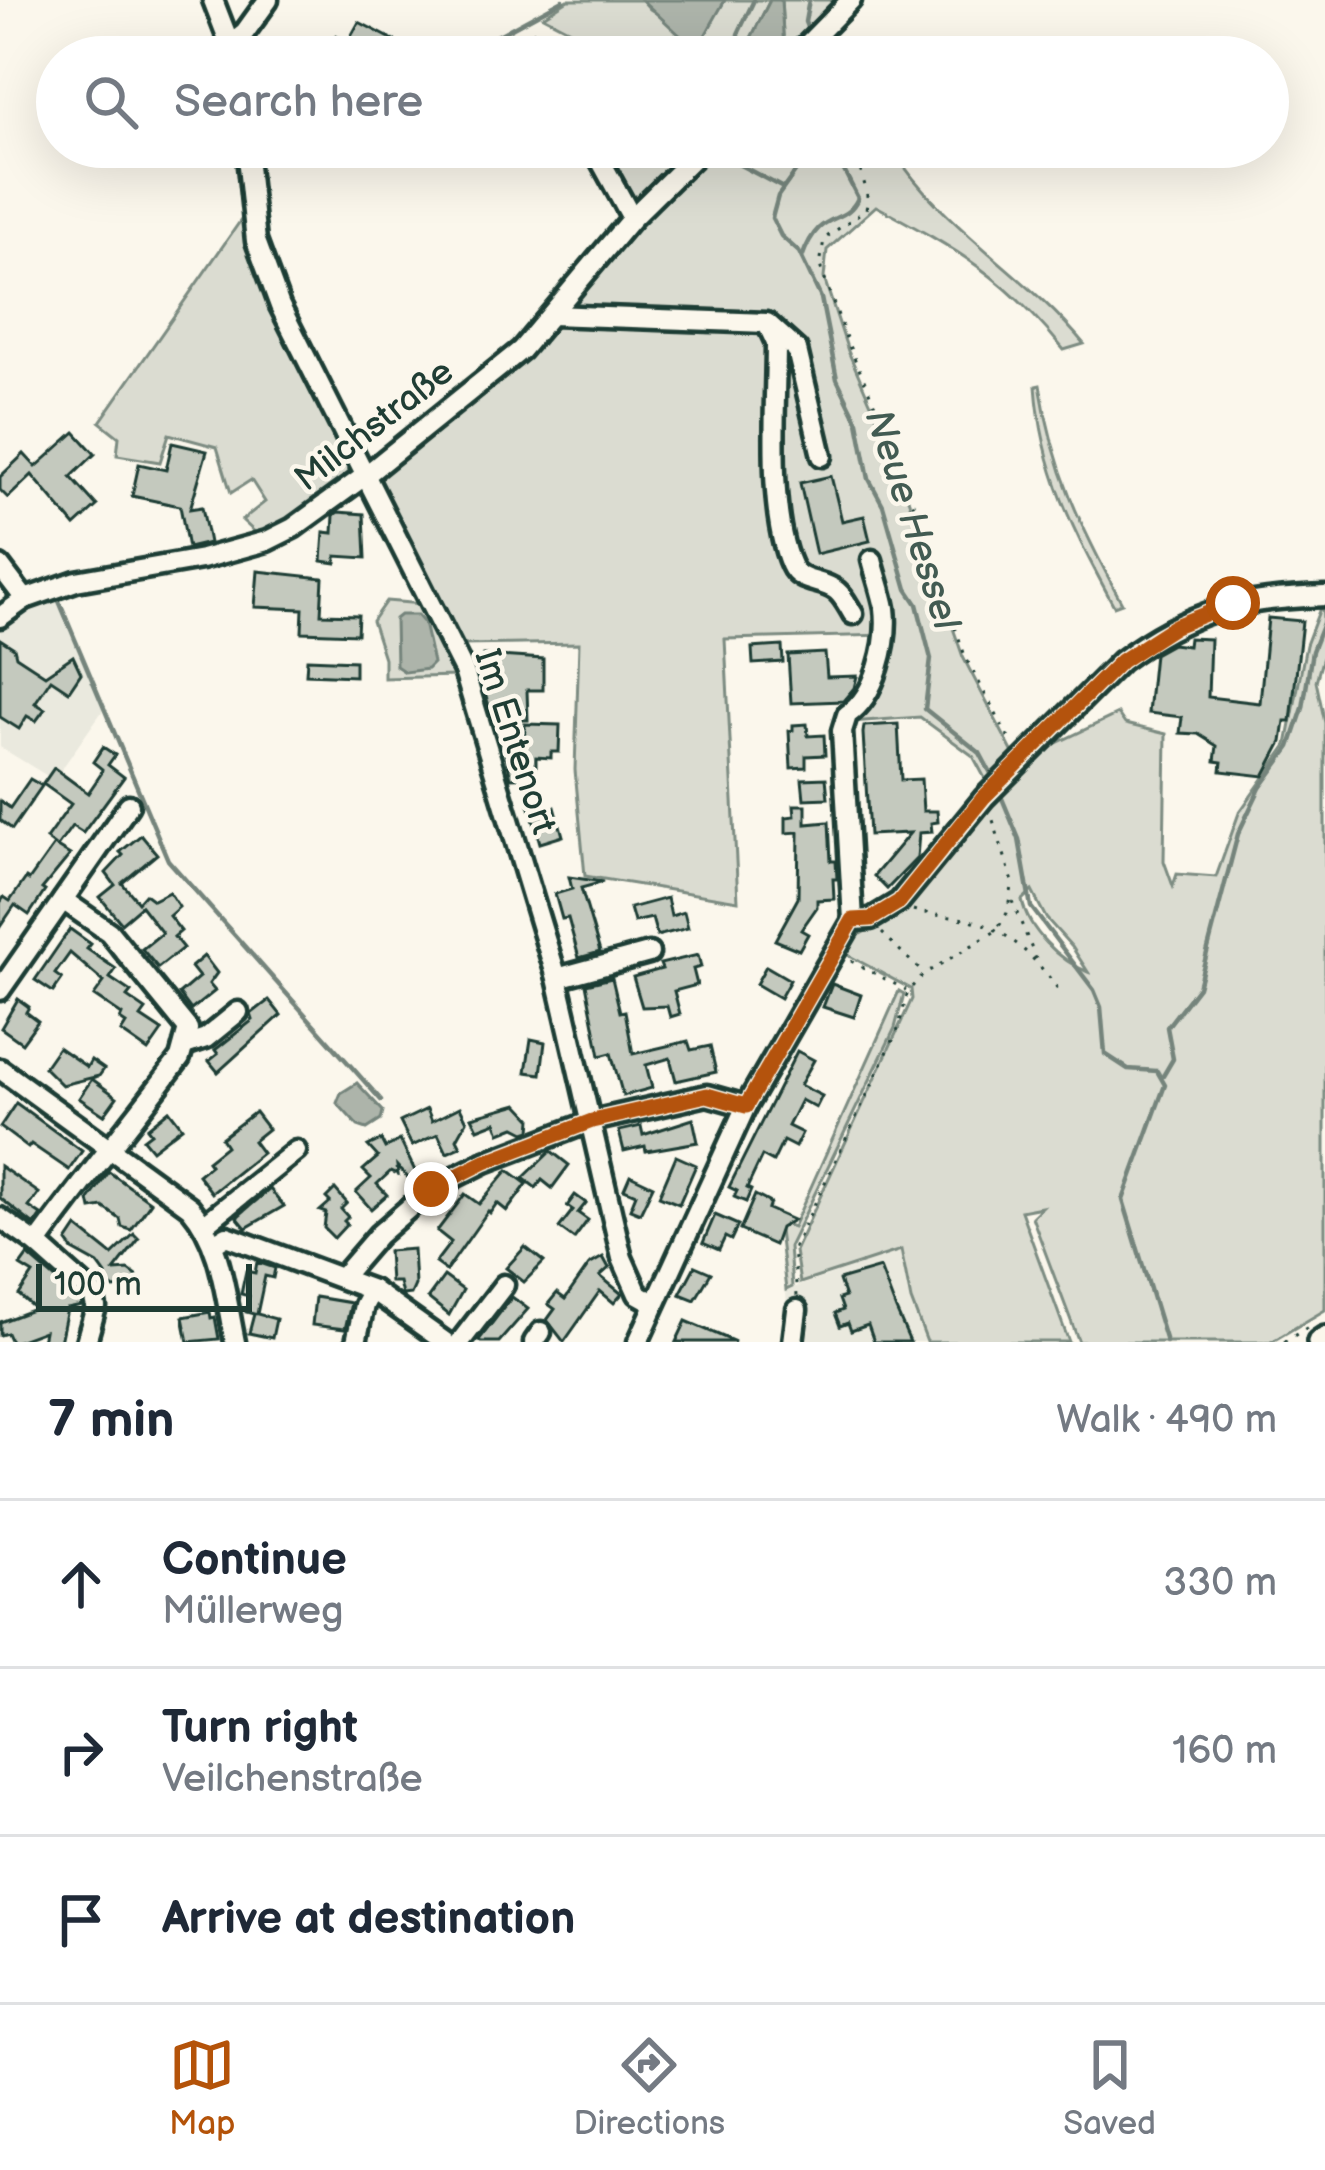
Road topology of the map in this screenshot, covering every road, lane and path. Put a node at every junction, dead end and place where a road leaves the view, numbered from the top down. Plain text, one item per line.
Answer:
1 (212, 0) edge
2 (268, 0) edge
3 (851, 0) edge
4 (227, 36) edge
5 (242, 36) edge
6 (817, 36) edge
7 (248, 168) edge
8 (604, 168) edge
9 (683, 168) edge
10 (858, 168) edge
11 (632, 218) junction
12 (551, 315) junction
13 (767, 323) junction
14 (822, 456) dead end
15 (366, 476) junction
16 (872, 560) dead end
17 (0, 566) edge
18 (1325, 596) edge
19 (25, 598) junction
20 (853, 614) dead end
21 (0, 616) edge
22 (1022, 760) junction
23 (986, 796) junction
24 (129, 805) dead end
25 (63, 899) junction
26 (1012, 900) junction
27 (899, 902) junction
28 (862, 920) junction
29 (996, 931) junction
30 (649, 952) dead end
31 (834, 952) junction
32 (1037, 963) junction
33 (924, 974) junction
34 (557, 978) junction
35 (1058, 989) dead end
36 (0, 990) edge
37 (908, 991) junction
38 (238, 1012) dead end
39 (185, 1045) junction
40 (0, 1069) edge
41 (746, 1106) junction
42 (592, 1121) junction
43 (110, 1149) junction
44 (296, 1150) dead end
45 (0, 1218) edge
46 (205, 1224) junction
47 (37, 1244) junction
48 (214, 1244) junction
49 (341, 1278) junction
50 (504, 1285) dead end
51 (373, 1290) junction
52 (654, 1303) junction
53 (797, 1310) joint
54 (1325, 1317) edge
55 (86, 1342) edge
56 (235, 1342) edge
57 (356, 1342) edge
58 (445, 1342) edge
59 (460, 1342) edge
60 (638, 1342) edge
61 (793, 1342) edge
62 (1284, 1342) edge

1 - 4 street
2 - 5 street
3 - 6 street
7 - 15 street, Im Entenort
8 - 11 street
9 - 11 street, Milchstraße
10 - 22 path
11 - 12 street, Milchstraße
12 - 13 street
12 - 15 street, Milchstraße
13 - 14 street
13 - 20 street
15 - 19 street, Milchstraße
15 - 34 street, Im Entenort
16 - 28 street
17 - 19 street
18 - 22 street
19 - 21 street, Milchstraße
22 - 23 street
23 - 26 path
23 - 27 street
24 - 25 street
25 - 36 street
25 - 39 street
26 - 29 path
26 - 32 path
27 - 28 street
27 - 29 path
28 - 31 street
28 - 33 path
29 - 32 path
29 - 33 path
30 - 34 street
31 - 37 path
31 - 41 street
32 - 35 path
33 - 37 path
34 - 42 street, Im Entenort
37 - 53 path
38 - 39 street
39 - 43 street
40 - 43 street
41 - 42 street
41 - 52 street
42 - 49 street
42 - 52 street, Im Entenort
43 - 46 street
43 - 47 street
44 - 46 street
45 - 47 street
46 - 48 street
47 - 55 street
48 - 49 street
48 - 56 street
49 - 51 street
50 - 59 street
51 - 57 street
51 - 58 street
52 - 60 street
53 - 61 street
54 - 62 path

